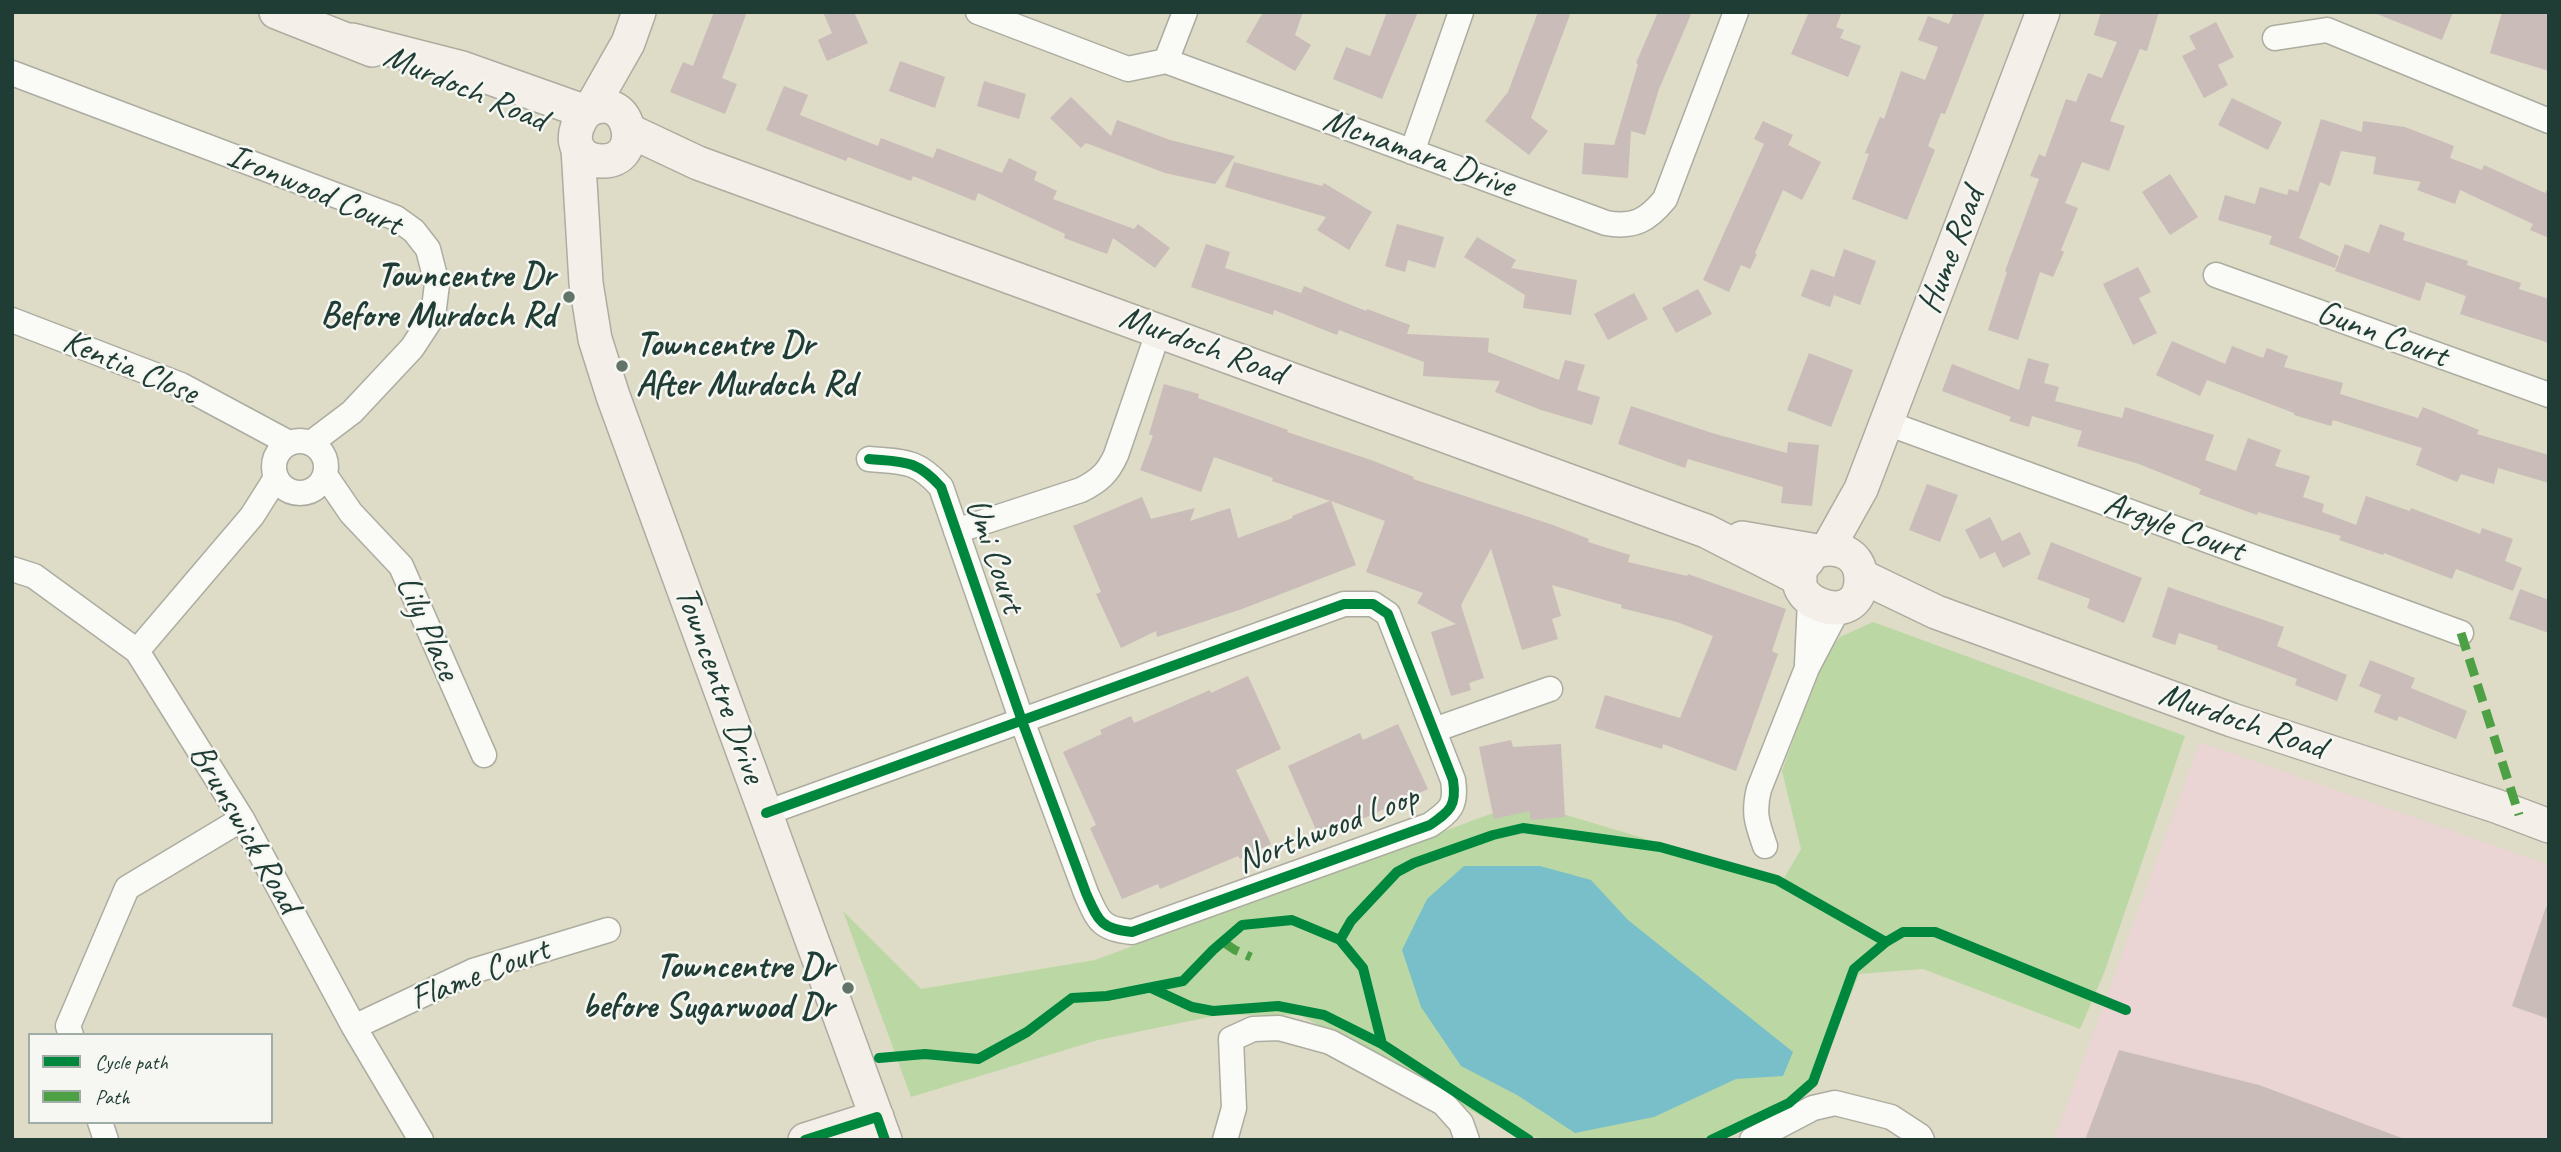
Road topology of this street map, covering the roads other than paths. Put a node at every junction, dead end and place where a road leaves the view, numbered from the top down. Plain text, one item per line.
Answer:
1 (276, 12) edge
2 (978, 12) edge
3 (1185, 12) edge
4 (1461, 12) edge
5 (1736, 12) edge
6 (2043, 12) edge
7 (2331, 21) edge
8 (633, 27) edge
9 (2275, 38) dead end
10 (1166, 61) junction
11 (12, 73) edge
12 (2549, 121) edge
13 (583, 127) junction
14 (620, 141) junction
15 (1412, 152) junction
16 (584, 223) junction
17 (2216, 275) dead end
18 (12, 320) edge
19 (1159, 330) junction
20 (2549, 396) edge
21 (1887, 423) junction
22 (869, 459) dead end
23 (301, 468) junction
24 (956, 531) junction
25 (12, 569) edge
26 (1833, 577) junction
27 (2461, 633) dead end
28 (137, 651) junction
29 (1550, 689) dead end
30 (1022, 721) junction
31 (1434, 730) junction
32 (484, 755) dead end
33 (766, 813) junction
34 (242, 819) junction
35 (2549, 826) edge
36 (1765, 846) dead end
37 (608, 930) dead end
38 (355, 1027) junction
39 (70, 1033) edge
40 (881, 1128) edge
41 (421, 1140) edge
42 (805, 1140) edge
43 (1225, 1140) edge
44 (1467, 1140) edge
45 (1752, 1140) edge
46 (1922, 1140) edge

1 - 13 main road, Murdoch Road
2 - 10 street
3 - 10 street
4 - 15 street
5 - 15 street, Mcnamara Drive
6 - 21 main road, Hume Road
7 - 9 street
7 - 12 street
8 - 13 main road
8 - 14 main road
10 - 15 street, Mcnamara Drive
11 - 23 street, Ironwood Court
13 - 14 main road, Murdoch Road
13 - 14 main road, Murdoch Road
13 - 16 main road, Towncentre Drive
14 - 16 main road, Towncentre Drive
14 - 19 main road, Murdoch Road
16 - 33 main road, Towncentre Drive
17 - 20 street, Gunn Court
18 - 23 street, Kentia Close
19 - 24 street
19 - 26 main road, Murdoch Road
21 - 26 main road, Hume Road
21 - 27 street, Argyle Court
22 - 24 street, Umi Court
23 - 28 street, Ironwood Court
23 - 32 street, Lily Place
24 - 30 street, Umi Court
25 - 28 street, Brunswick Road
26 - 35 main road, Murdoch Road
26 - 36 street
28 - 34 street, Brunswick Road
29 - 31 street
30 - 31 street, Northwood Loop
30 - 31 street, Northwood Loop
30 - 33 street, Northwood Loop
33 - 40 main road, Towncentre Drive
34 - 38 street, Brunswick Road
34 - 39 street
37 - 38 street, Flame Court
38 - 41 street, Brunswick Road
40 - 42 main road
43 - 44 street
45 - 46 street

